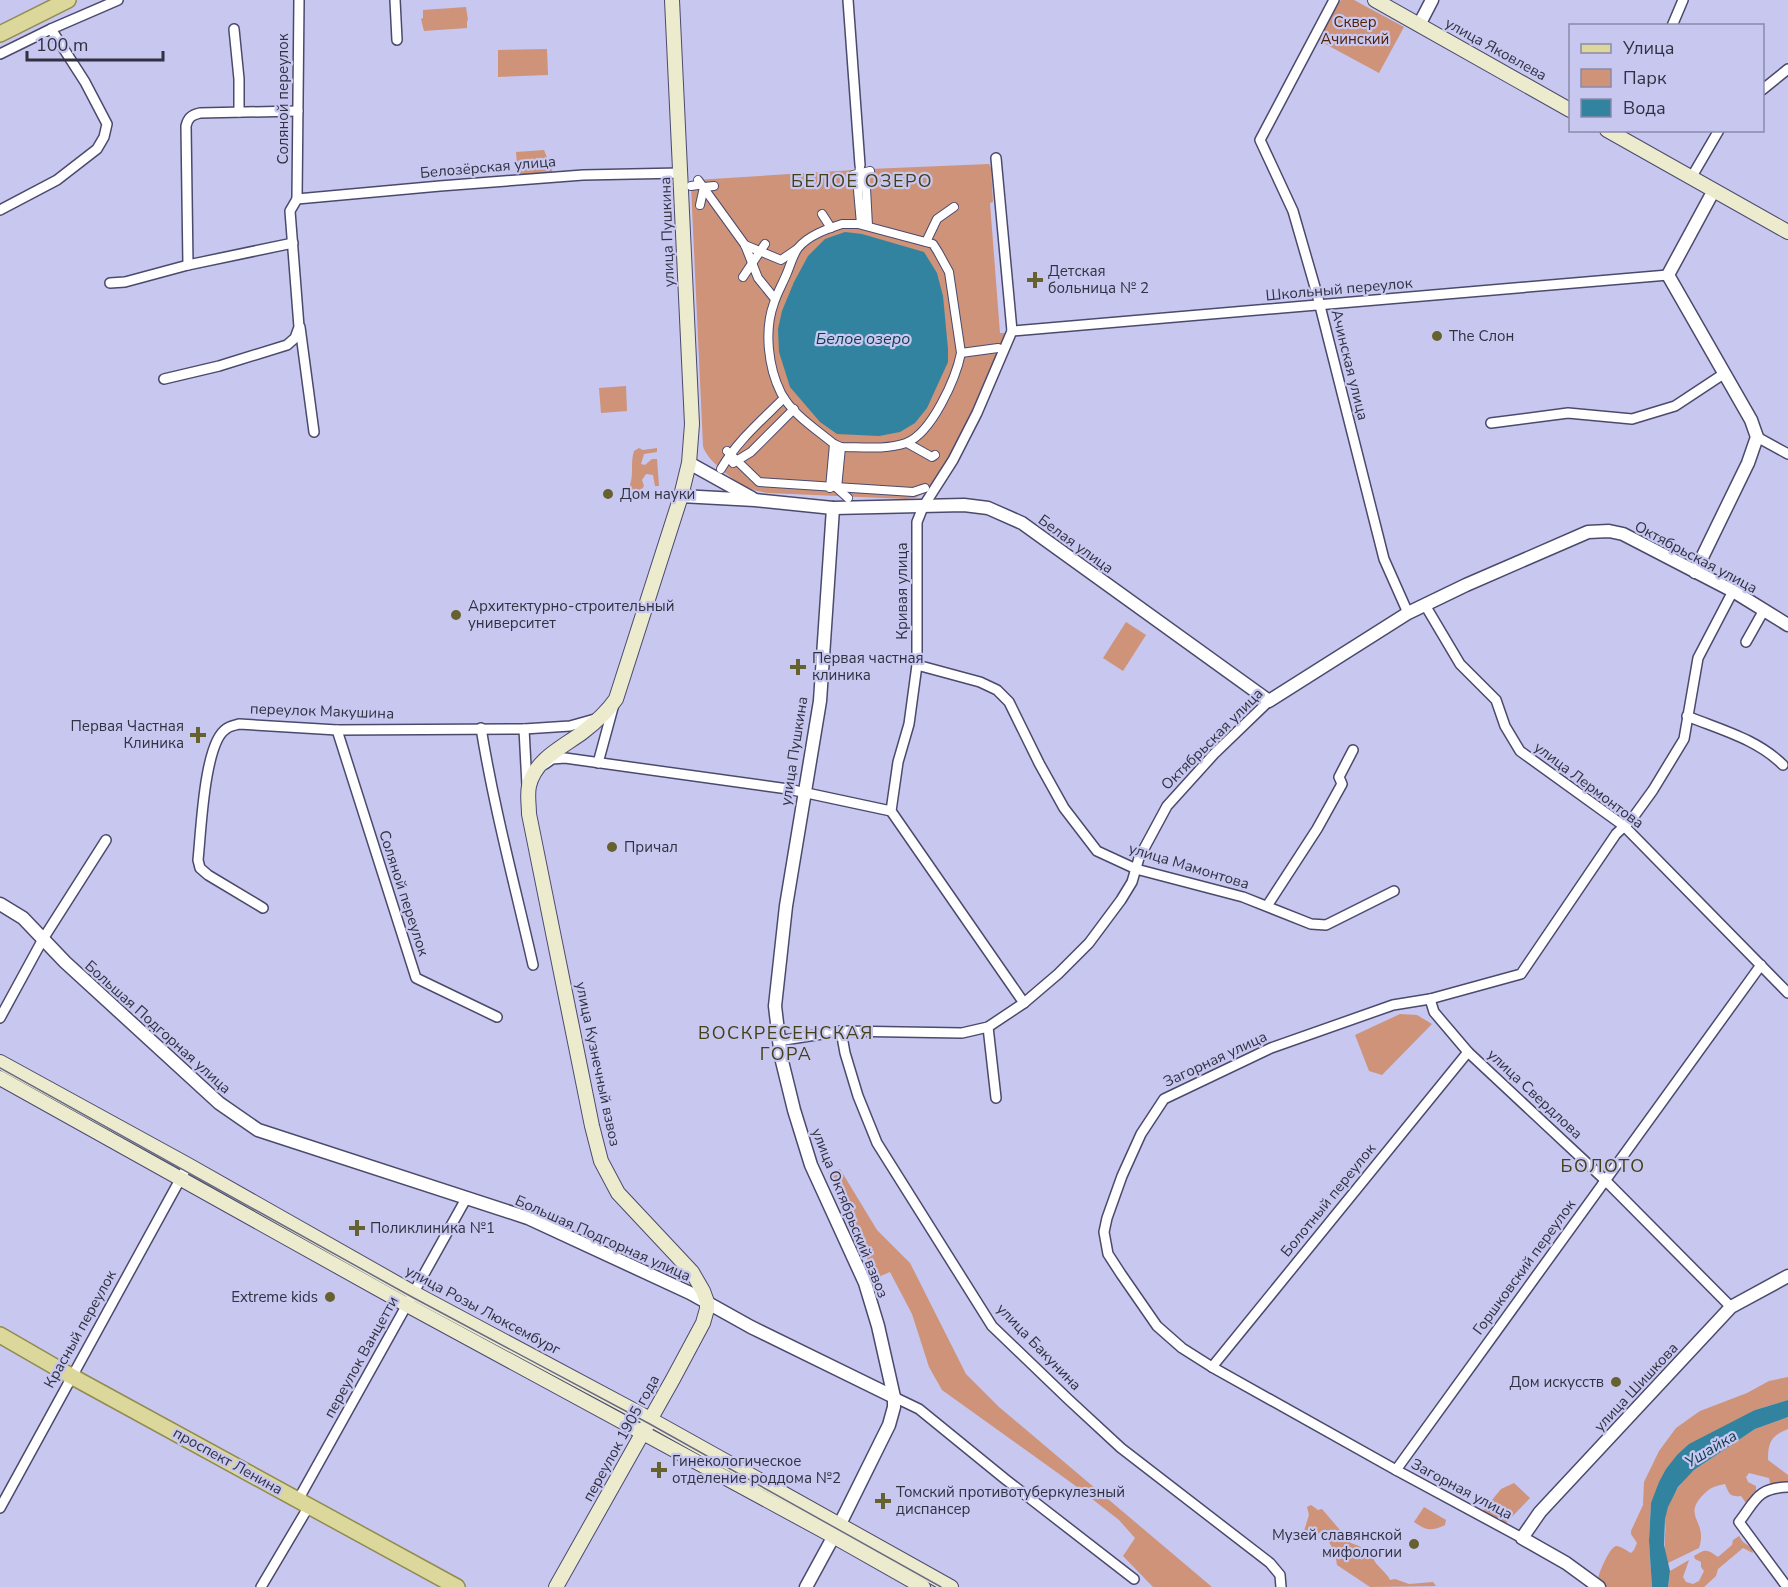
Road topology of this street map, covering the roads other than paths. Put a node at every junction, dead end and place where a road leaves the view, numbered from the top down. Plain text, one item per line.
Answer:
1 (68, 0) edge
2 (118, 0) edge
3 (299, 0) edge
4 (395, 0) edge
5 (672, 0) edge
6 (848, 0) edge
7 (1334, 0) edge
8 (1375, 0) edge
9 (1432, 0) edge
10 (1683, 0) edge
11 (1673, 24) edge
12 (1419, 25) junction
13 (51, 29) junction
14 (234, 29) dead end
15 (0, 34) edge
16 (397, 40) dead end
17 (0, 54) edge
18 (1788, 69) edge
19 (1764, 88) edge
20 (1569, 109) edge
21 (298, 111) junction
22 (239, 112) junction
23 (1615, 132) edge
24 (1718, 132) edge
25 (996, 158) dead end
26 (858, 171) junction
27 (870, 171) dead end
28 (681, 173) junction
29 (1691, 178) junction
30 (714, 186) dead end
31 (862, 188) junction
32 (1714, 190) junction
33 (297, 199) junction
34 (954, 207) dead end
35 (0, 210) edge
36 (822, 214) dead end
37 (865, 222) junction
38 (831, 228) junction
39 (1788, 232) edge
40 (926, 242) junction
41 (293, 243) junction
42 (765, 244) dead end
43 (745, 245) junction
44 (798, 248) junction
45 (760, 251) junction
46 (752, 262) junction
47 (188, 265) junction
48 (1668, 275) junction
49 (743, 277) dead end
50 (111, 283) dead end
51 (775, 300) junction
52 (1320, 306) junction
53 (300, 327) junction
54 (1012, 331) junction
55 (998, 348) dead end
56 (961, 353) junction
57 (1725, 373) junction
58 (164, 379) dead end
59 (784, 398) junction
60 (794, 409) junction
61 (768, 413) junction
62 (1491, 423) dead end
63 (778, 426) junction
64 (314, 432) dead end
65 (1756, 437) junction
66 (739, 441) junction
67 (907, 442) junction
68 (837, 446) junction
69 (728, 453) junction
70 (750, 454) junction
71 (1788, 454) edge
72 (935, 455) dead end
73 (737, 461) junction
74 (689, 463) junction
75 (834, 488) junction
76 (924, 488) dead end
77 (681, 496) junction
78 (848, 498) dead end
79 (755, 500) junction
80 (923, 507) junction
81 (833, 508) junction
82 (1695, 572) junction
83 (1733, 591) junction
84 (1425, 605) junction
85 (1764, 610) junction
86 (1408, 613) junction
87 (1788, 625) edge
88 (1746, 642) dead end
89 (917, 665) junction
90 (616, 699) junction
91 (1269, 701) junction
92 (602, 716) junction
93 (1687, 716) junction
94 (481, 728) junction
95 (524, 729) junction
96 (337, 730) junction
97 (1353, 750) dead end
98 (598, 763) junction
99 (1783, 765) dead end
100 (535, 772) junction
101 (804, 793) junction
102 (528, 799) junction
103 (891, 810) junction
104 (1624, 826) junction
105 (106, 840) dead end
106 (1136, 869) junction
107 (1394, 891) dead end
108 (0, 904) edge
109 (1267, 906) junction
110 (263, 908) dead end
111 (43, 939) junction
112 (533, 964) dead end
113 (1761, 965) junction
114 (1788, 993) edge
115 (1430, 999) junction
116 (1024, 1003) junction
117 (497, 1017) dead end
118 (0, 1018) edge
119 (988, 1027) junction
120 (841, 1031) junction
121 (778, 1041) junction
122 (1468, 1052) junction
123 (0, 1062) edge
124 (0, 1078) edge
125 (996, 1098) dead end
126 (188, 1165) junction
127 (181, 1178) junction
128 (1605, 1180) junction
129 (467, 1197) junction
130 (1788, 1276) edge
131 (411, 1299) junction
132 (707, 1302) junction
133 (1731, 1307) junction
134 (0, 1335) edge
135 (1212, 1367) junction
136 (71, 1376) junction
137 (894, 1397) junction
138 (650, 1419) junction
139 (643, 1432) junction
140 (1396, 1470) junction
141 (1788, 1487) edge
142 (304, 1503) junction
143 (0, 1508) edge
144 (837, 1530) junction
145 (1522, 1538) junction
146 (1134, 1579) dead end
147 (261, 1587) edge
148 (457, 1587) edge
149 (556, 1587) edge
150 (806, 1587) edge
151 (923, 1587) edge
152 (951, 1587) edge
153 (1281, 1587) edge
154 (1599, 1587) edge
155 (1787, 1587) edge

1 - 15 main road
2 - 13 street
3 - 21 street, Соляной переулок
4 - 16 street
5 - 28 main road, улица Пушкина
6 - 26 street
7 - 52 street, Ачинская улица
8 - 12 main road, улица Яковлева
9 - 12 street
10 - 11 street
12 - 20 main road, улица Яковлева
13 - 17 street
13 - 35 street
14 - 22 street
18 - 19 street
21 - 22 street
21 - 33 street, Соляной переулок
22 - 47 street
23 - 29 main road
24 - 29 street
25 - 54 street, Кривая улица
26 - 27 street
26 - 31 street
28 - 33 street, Белозёрская улица
28 - 74 main road, улица Пушкина
29 - 32 main road
30 - 43 street
31 - 37 street
31 - 37 street
32 - 39 main road
32 - 48 street
33 - 41 street, Соляной переулок
34 - 40 street
36 - 38 street
37 - 38 street
37 - 40 street
38 - 44 street
40 - 56 street
41 - 47 street
41 - 53 street, Соляной переулок
42 - 45 street
43 - 45 street
43 - 46 street
44 - 45 street
44 - 51 street
45 - 46 street
46 - 49 street
46 - 51 street
47 - 50 street
48 - 52 street, Школьный переулок
48 - 57 street
51 - 59 street
52 - 54 street, Школьный переулок
52 - 86 street, Ачинская улица
53 - 58 street
53 - 64 street, Соляной переулок
54 - 80 street, Кривая улица
55 - 56 street
56 - 67 street
57 - 62 street
57 - 65 street
59 - 60 street
59 - 61 street
60 - 63 street
60 - 68 street
61 - 63 street
61 - 66 street
63 - 70 street
65 - 71 street
65 - 82 street
66 - 69 street
66 - 70 street
67 - 68 street
67 - 72 street
68 - 75 street
69 - 73 street
69 - 73 street
70 - 73 street
73 - 75 street
74 - 77 main road, улица Пушкина
74 - 79 street
75 - 76 street
75 - 78 street
77 - 79 street
77 - 90 main road, улица Пушкина
79 - 81 street
80 - 81 street, Белая улица
80 - 89 street, Кривая улица
80 - 91 street, Белая улица
81 - 101 street, улица Пушкина
82 - 83 street, Октябрьская улица
82 - 84 street, Октябрьская улица
83 - 85 street, Октябрьская улица
83 - 93 street, Загорная улица
84 - 86 street, Октябрьская улица
84 - 104 street, улица Лермонтова
85 - 87 street, Октябрьская улица
85 - 88 street
86 - 91 street, Октябрьская улица
89 - 103 street, Кривая улица
89 - 106 street, улица Мамонтова
90 - 92 main road
90 - 98 street
91 - 106 street, Октябрьская улица
92 - 95 street, переулок Макушина
92 - 100 main road
93 - 99 street
93 - 104 street, Загорная улица
94 - 95 street, переулок Макушина
94 - 96 street, переулок Макушина
94 - 112 street
95 - 102 street
96 - 110 street, переулок Макушина
96 - 117 street, Соляной переулок
97 - 109 street
98 - 100 street
98 - 101 street
100 - 102 main road
101 - 103 street
101 - 121 street, улица Пушкина
102 - 132 main road, улица Кузнечный взвоз
103 - 116 street
104 - 113 street, улица Лермонтова
104 - 115 street, Загорная улица
105 - 111 street
106 - 109 street, улица Мамонтова
106 - 116 street, Октябрьская улица
107 - 109 street, улица Мамонтова
108 - 111 street, Большая Подгорная улица
111 - 118 street
111 - 129 street, Большая Подгорная улица
113 - 114 street, улица Лермонтова
113 - 128 street, Горшковский переулок
115 - 122 street, улица Свердлова
115 - 135 street, Загорная улица
116 - 119 street, Октябрьская улица
119 - 120 street, Октябрьская улица
119 - 125 street
120 - 121 street, Октябрьская улица
120 - 153 street, улица Бакунина
121 - 137 street, улица Октябрьский взвоз
122 - 128 street, улица Свердлова
122 - 135 street, Болотный переулок
123 - 126 main road, улица Розы Люксембург
124 - 127 main road, улица Розы Люксембург
126 - 127 street, Красный переулок
126 - 131 main road, улица Розы Люксембург
127 - 131 main road, улица Розы Люксембург
127 - 136 street, Красный переулок
128 - 133 street, улица Свердлова
128 - 140 street, Горшковский переулок
129 - 131 street, переулок Ванцетти
129 - 132 street, Большая Подгорная улица
130 - 133 street, улица Шишкова
131 - 138 main road, улица Розы Люксембург
131 - 139 main road, улица Розы Люксембург
131 - 142 street, переулок Ванцетти
132 - 137 street, Большая Подгорная улица
132 - 138 main road, переулок 1905 года
133 - 145 street, улица Шишкова
134 - 136 main road, проспект Ленина
135 - 140 street, Загорная улица
136 - 142 main road, проспект Ленина
136 - 143 street, Красный переулок
137 - 144 street
137 - 146 street, Большая Подгорная улица
138 - 139 main road, переулок 1905 года
138 - 144 main road, улица Розы Люксембург
139 - 144 main road, улица Розы Люксембург
139 - 149 main road, переулок 1905 года
140 - 145 street, Загорная улица
141 - 155 street
142 - 147 street, переулок Ванцетти
142 - 148 main road, проспект Ленина
144 - 150 street
144 - 151 main road, улица Розы Люксембург
144 - 152 main road, улица Розы Люксембург
145 - 154 street, Загорная улица

